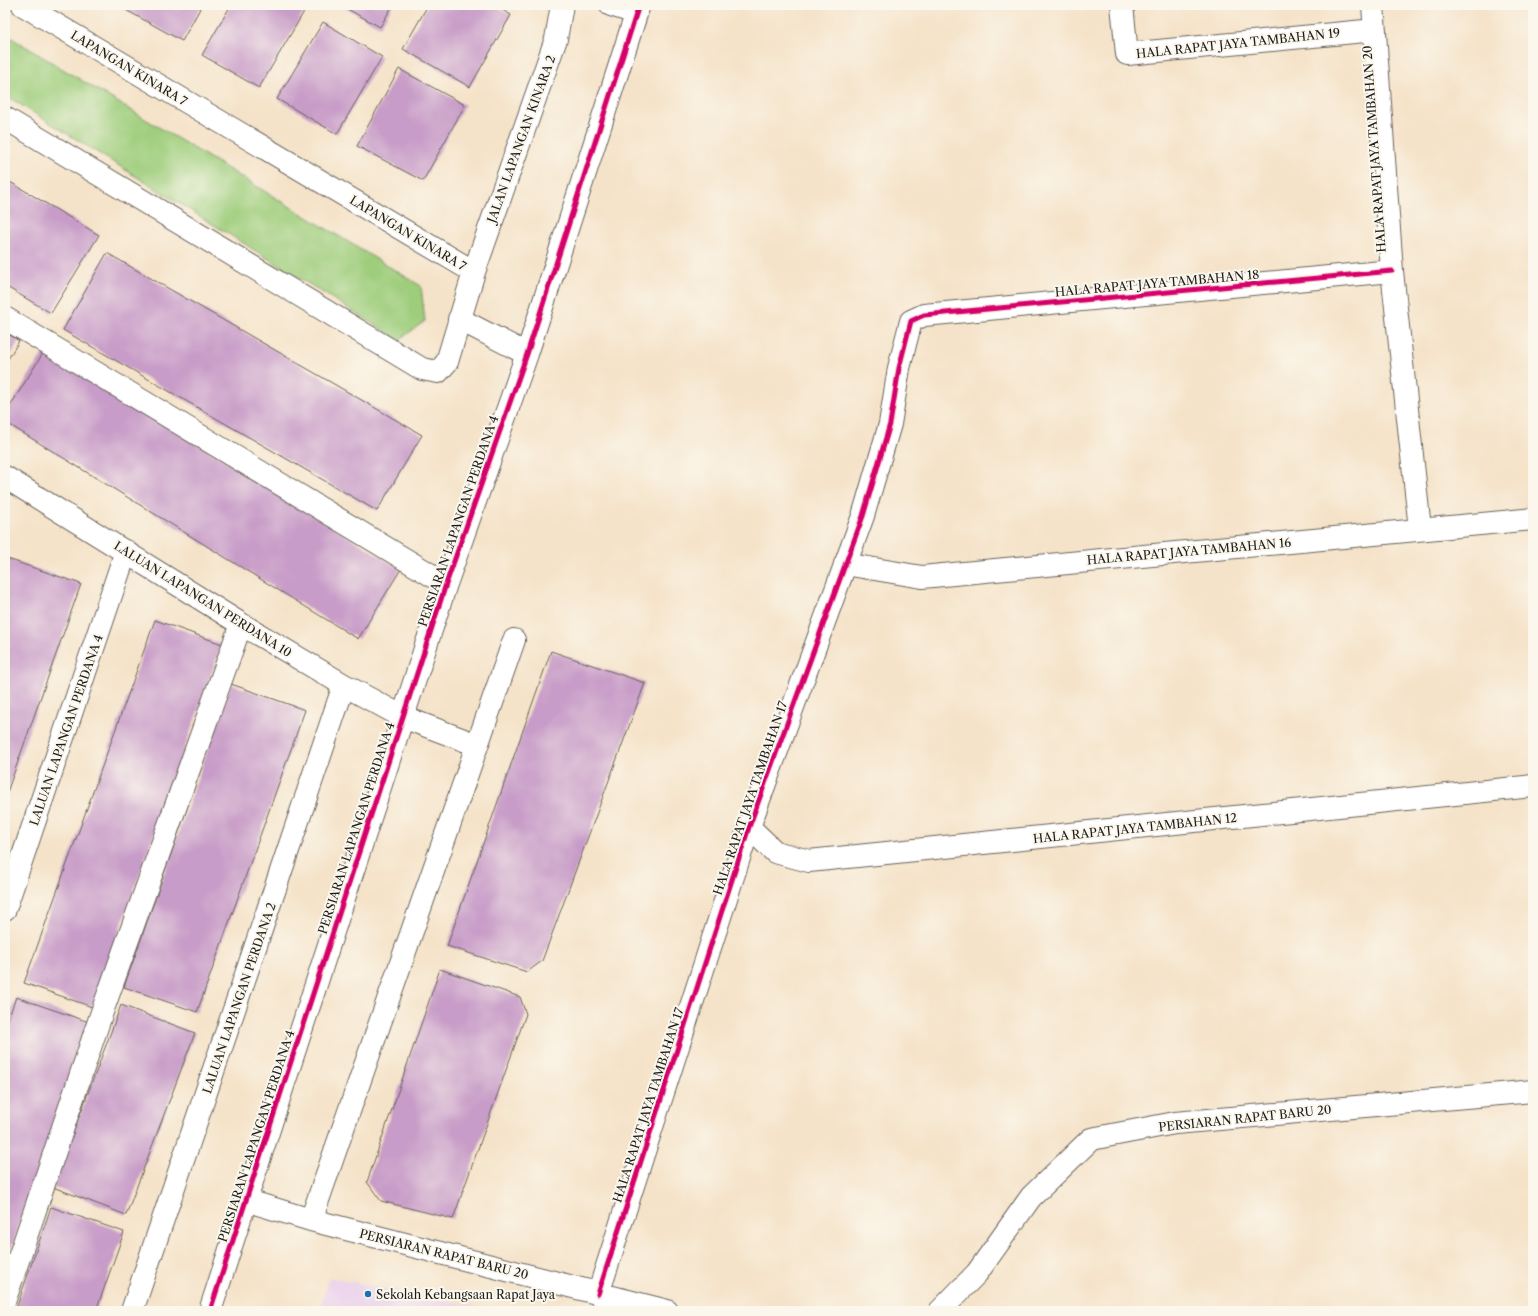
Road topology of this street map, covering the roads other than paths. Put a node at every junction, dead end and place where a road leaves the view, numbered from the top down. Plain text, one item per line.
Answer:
1 (23, 5) edge
2 (562, 5) edge
3 (611, 5) edge
4 (1122, 5) edge
5 (1373, 5) edge
6 (638, 9) edge
7 (1375, 30) junction
8 (5, 118) edge
9 (1392, 271) junction
10 (474, 272) junction
11 (924, 315) joint
12 (5, 318) edge
13 (460, 319) junction
14 (527, 354) junction
15 (6, 480) edge
16 (1533, 519) edge
17 (1420, 529) junction
18 (126, 551) junction
19 (845, 564) junction
20 (446, 584) junction
21 (241, 624) junction
22 (514, 640) dead end
23 (344, 685) junction
24 (403, 717) junction
25 (477, 745) junction
26 (1533, 786) edge
27 (748, 827) junction
28 (12, 866) edge
29 (5, 909) edge
30 (1533, 1090) edge
31 (245, 1200) junction
32 (311, 1220) junction
33 (598, 1294) junction
34 (5, 1299) edge
35 (132, 1311) edge
36 (210, 1311) edge
37 (667, 1311) edge
38 (940, 1311) edge

1 - 10 street, LAPANGAN KINARA 7
2 - 10 street, JALAN LAPANGAN KINARA 2
3 - 6 street
4 - 7 street, HALA RAPAT JAYA TAMBAHAN 19
5 - 7 street, HALA RAPAT JAYA TAMBAHAN 20
6 - 14 street, PERSIARAN LAPANGAN PERDANA 4
7 - 9 street, HALA RAPAT JAYA TAMBAHAN 20
8 - 13 street, LAPANGAN KINARA 7
9 - 11 street, HALA RAPAT JAYA TAMBAHAN 18
9 - 17 street, HALA RAPAT JAYA TAMBAHAN 20
10 - 13 street, LAPANGAN KINARA 7
11 - 19 street, HALA RAPAT JAYA TAMBAHAN 17
12 - 20 street
13 - 14 street
14 - 20 street, PERSIARAN LAPANGAN PERDANA 4
15 - 18 street, LALUAN LAPANGAN PERDANA 10
16 - 17 street, HALA RAPAT JAYA TAMBAHAN 16
17 - 19 street, HALA RAPAT JAYA TAMBAHAN 16
18 - 21 street, LALUAN LAPANGAN PERDANA 10
18 - 28 street, LALUAN LAPANGAN PERDANA 4
19 - 27 street, HALA RAPAT JAYA TAMBAHAN 17
20 - 24 street, PERSIARAN LAPANGAN PERDANA 4
21 - 23 street, LALUAN LAPANGAN PERDANA 10
21 - 34 street
22 - 25 street
23 - 24 street, LALUAN LAPANGAN PERDANA 10
23 - 35 street, LALUAN LAPANGAN PERDANA 2
24 - 25 street, LALUAN LAPANGAN PERDANA 10
24 - 31 street, PERSIARAN LAPANGAN PERDANA 4
25 - 32 street
26 - 27 street, HALA RAPAT JAYA TAMBAHAN 12
27 - 33 street, HALA RAPAT JAYA TAMBAHAN 17
28 - 29 street, LALUAN LAPANGAN PERDANA 4
30 - 38 street, PERSIARAN RAPAT BARU 20
31 - 32 street, PERSIARAN RAPAT BARU 20
31 - 36 street, PERSIARAN LAPANGAN PERDANA 4
32 - 33 street, PERSIARAN RAPAT BARU 20
33 - 37 street, PERSIARAN RAPAT BARU 20

